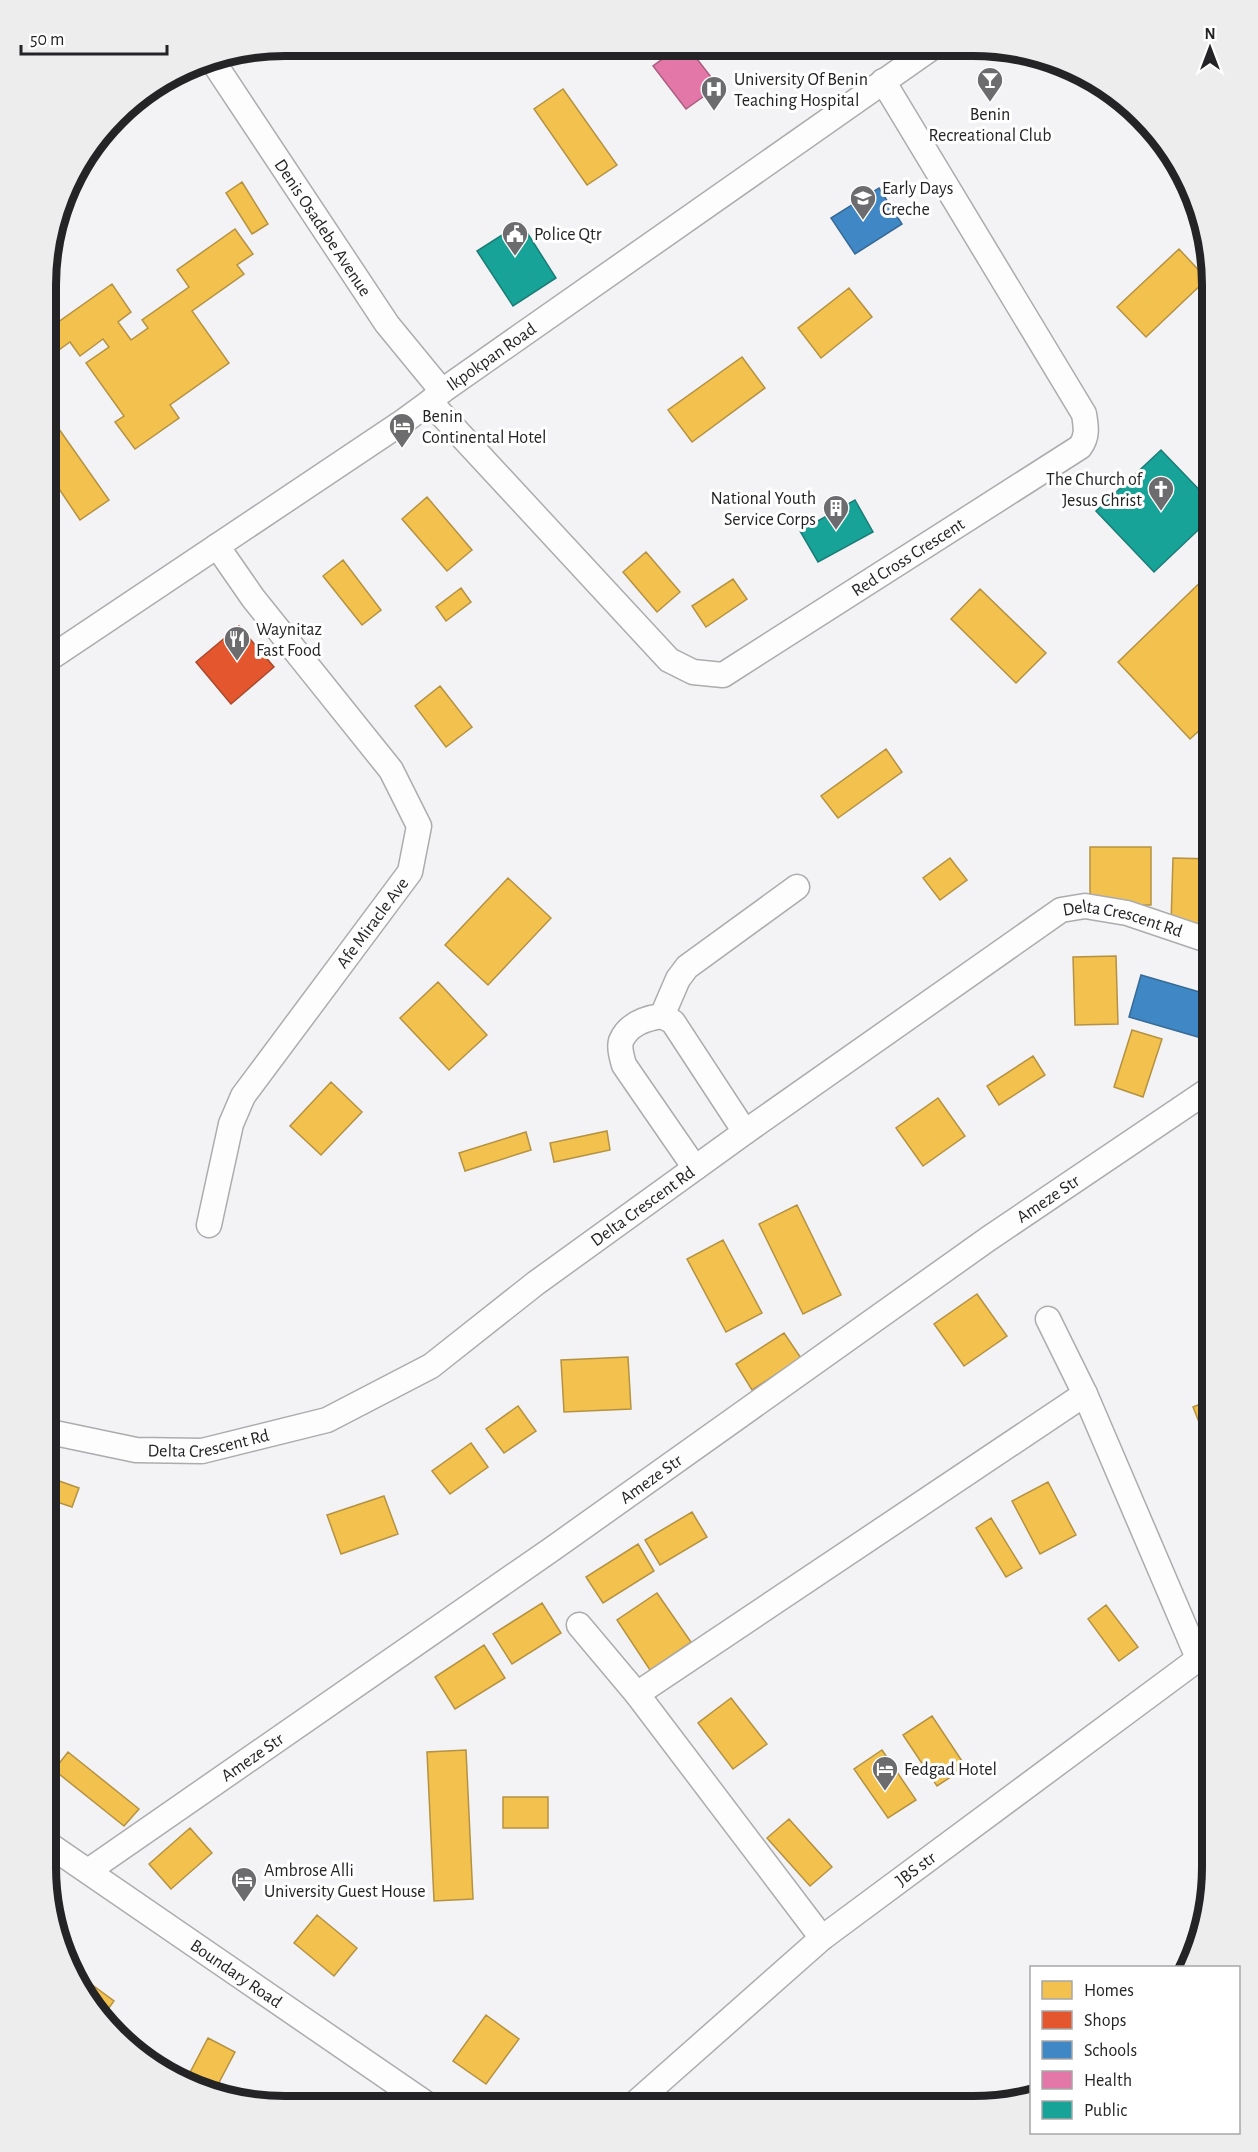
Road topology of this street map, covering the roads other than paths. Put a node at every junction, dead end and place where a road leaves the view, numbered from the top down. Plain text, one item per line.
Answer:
1 (920, 56) edge
2 (216, 66) edge
3 (883, 81) junction
4 (436, 397) junction
5 (217, 546) junction
6 (56, 653) edge
7 (797, 887) dead end
8 (1202, 938) edge
9 (668, 1019) junction
10 (1202, 1094) edge
11 (745, 1132) junction
12 (695, 1168) junction
13 (209, 1224) dead end
14 (1048, 1319) dead end
15 (1085, 1395) junction
16 (56, 1433) edge
17 (579, 1625) dead end
18 (1202, 1647) edge
19 (1202, 1655) edge
20 (637, 1694) junction
21 (56, 1849) edge
22 (88, 1871) junction
23 (822, 1938) junction
24 (415, 2096) edge
25 (643, 2096) edge

1 - 3 street, Ikpokpan Road
2 - 4 street, Denis Osadebe Avenue
3 - 4 street, Ikpokpan Road
3 - 4 street, Red Cross Crescent
4 - 5 street, Ikpokpan Road
5 - 6 street, Ikpokpan Road
5 - 13 street, Afe Miracle Ave
7 - 9 street
8 - 11 street, Delta Crescent Rd
9 - 11 street
9 - 12 street
10 - 22 street, Ameze Str
11 - 12 street, Delta Crescent Rd
12 - 16 street, Delta Crescent Rd
14 - 15 street
15 - 18 street
15 - 20 street
17 - 20 street
19 - 23 street, JBS str
20 - 23 street
21 - 22 street, Boundary Road
22 - 24 street, Boundary Road
23 - 25 street, JBS str

